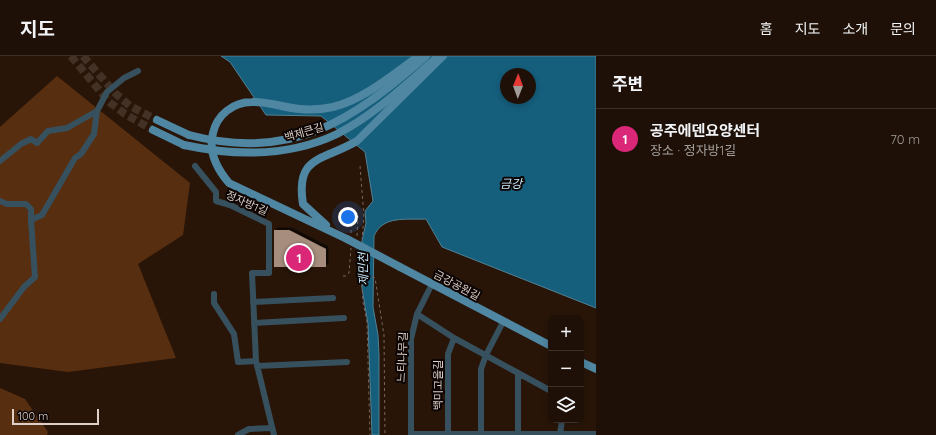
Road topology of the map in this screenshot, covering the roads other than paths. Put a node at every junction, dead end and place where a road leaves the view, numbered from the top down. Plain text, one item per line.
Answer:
1 (419, 56) edge
2 (426, 56) edge
3 (439, 56) edge
4 (443, 56) edge
5 (138, 71) dead end
6 (98, 111) junction
7 (157, 120) tunnel mouth
8 (153, 130) tunnel mouth
9 (0, 161) edge
10 (195, 166) dead end
11 (0, 201) edge
12 (31, 220) junction
13 (337, 234) junction
14 (432, 284) junction
15 (214, 294) dead end
16 (333, 298) dead end
17 (253, 302) junction
18 (417, 314) junction
19 (344, 318) dead end
20 (0, 319) edge
21 (254, 322) junction
22 (504, 322) junction
23 (454, 338) junction
24 (548, 344) edge
25 (486, 355) junction
26 (347, 362) dead end
27 (584, 363) edge
28 (256, 364) junction
29 (596, 369) edge
30 (518, 373) junction
31 (548, 389) edge
32 (562, 423) edge
33 (272, 428) junction
34 (411, 434) edge
35 (448, 434) edge
36 (480, 434) edge
37 (518, 434) edge
38 (560, 434) edge
39 (596, 434) edge
40 (238, 435) edge
41 (274, 435) edge

1 - 13 main road
2 - 7 main road, 백제큰길, bridge
3 - 8 main road, 백제큰길, bridge
4 - 13 main road
5 - 6 street
6 - 9 street
6 - 12 street
10 - 17 street, 정자방1길
11 - 12 street
12 - 20 street
13 - 14 main road, 금강공원길, bridge
14 - 18 street, 느티나무길
14 - 22 main road, 금강공원길
15 - 28 street
16 - 17 street
17 - 21 street, 정자방1길
18 - 23 street
18 - 34 street, 느티나무길
19 - 21 street
21 - 28 street, 정자방1길
22 - 24 main road, 금강공원길
22 - 25 street
23 - 25 street
23 - 35 street, 백미고을길
25 - 30 street
25 - 36 street
26 - 28 street
27 - 29 main road
28 - 33 street, 정자방1길
30 - 31 street
30 - 37 street
32 - 38 street
33 - 40 street
33 - 41 street, 정자방1길
34 - 35 street
35 - 36 street
36 - 37 street
37 - 38 street
38 - 39 street

